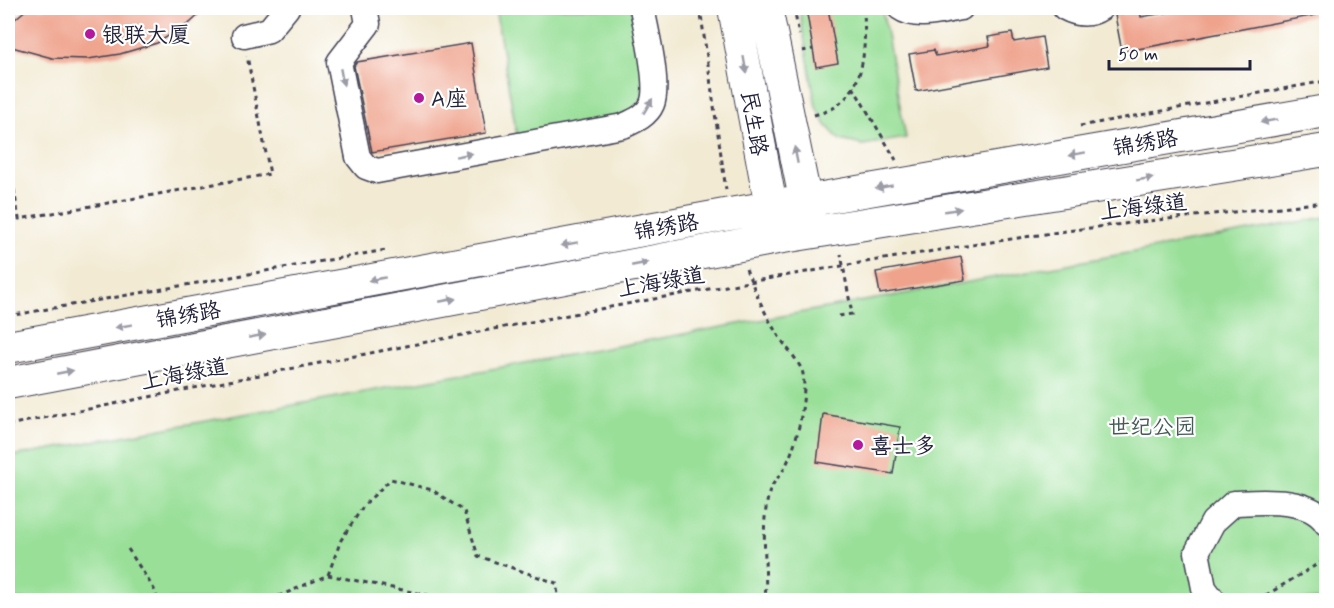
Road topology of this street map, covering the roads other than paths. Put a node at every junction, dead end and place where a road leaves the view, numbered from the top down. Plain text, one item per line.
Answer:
1 (287, 8) edge
2 (365, 8) edge
3 (642, 8) edge
4 (734, 8) edge
5 (766, 8) edge
6 (900, 8) edge
7 (961, 8) edge
8 (1065, 8) edge
9 (1101, 8) edge
10 (243, 36) road end
11 (1326, 111) edge
12 (1326, 150) edge
13 (807, 201) junction
14 (771, 207) junction
15 (812, 233) junction
16 (777, 238) junction
17 (8, 347) edge
18 (8, 383) edge
19 (1326, 522) edge
20 (1214, 600) edge

1 - 10 lane
2 -> 3 lane
4 -> 14 main road, 民生路
13 -> 5 main road, 民生路
6 - 7 lane
8 - 9 lane
11 -> 13 main road, 锦绣路
15 -> 12 main road, 锦绣路
13 - 14 main road, 锦绣路
13 - 15 main road, 民生路
14 - 16 main road, 民生路
14 -> 17 main road, 锦绣路
15 - 16 main road, 锦绣路
18 -> 16 main road, 锦绣路
19 - 20 lane

